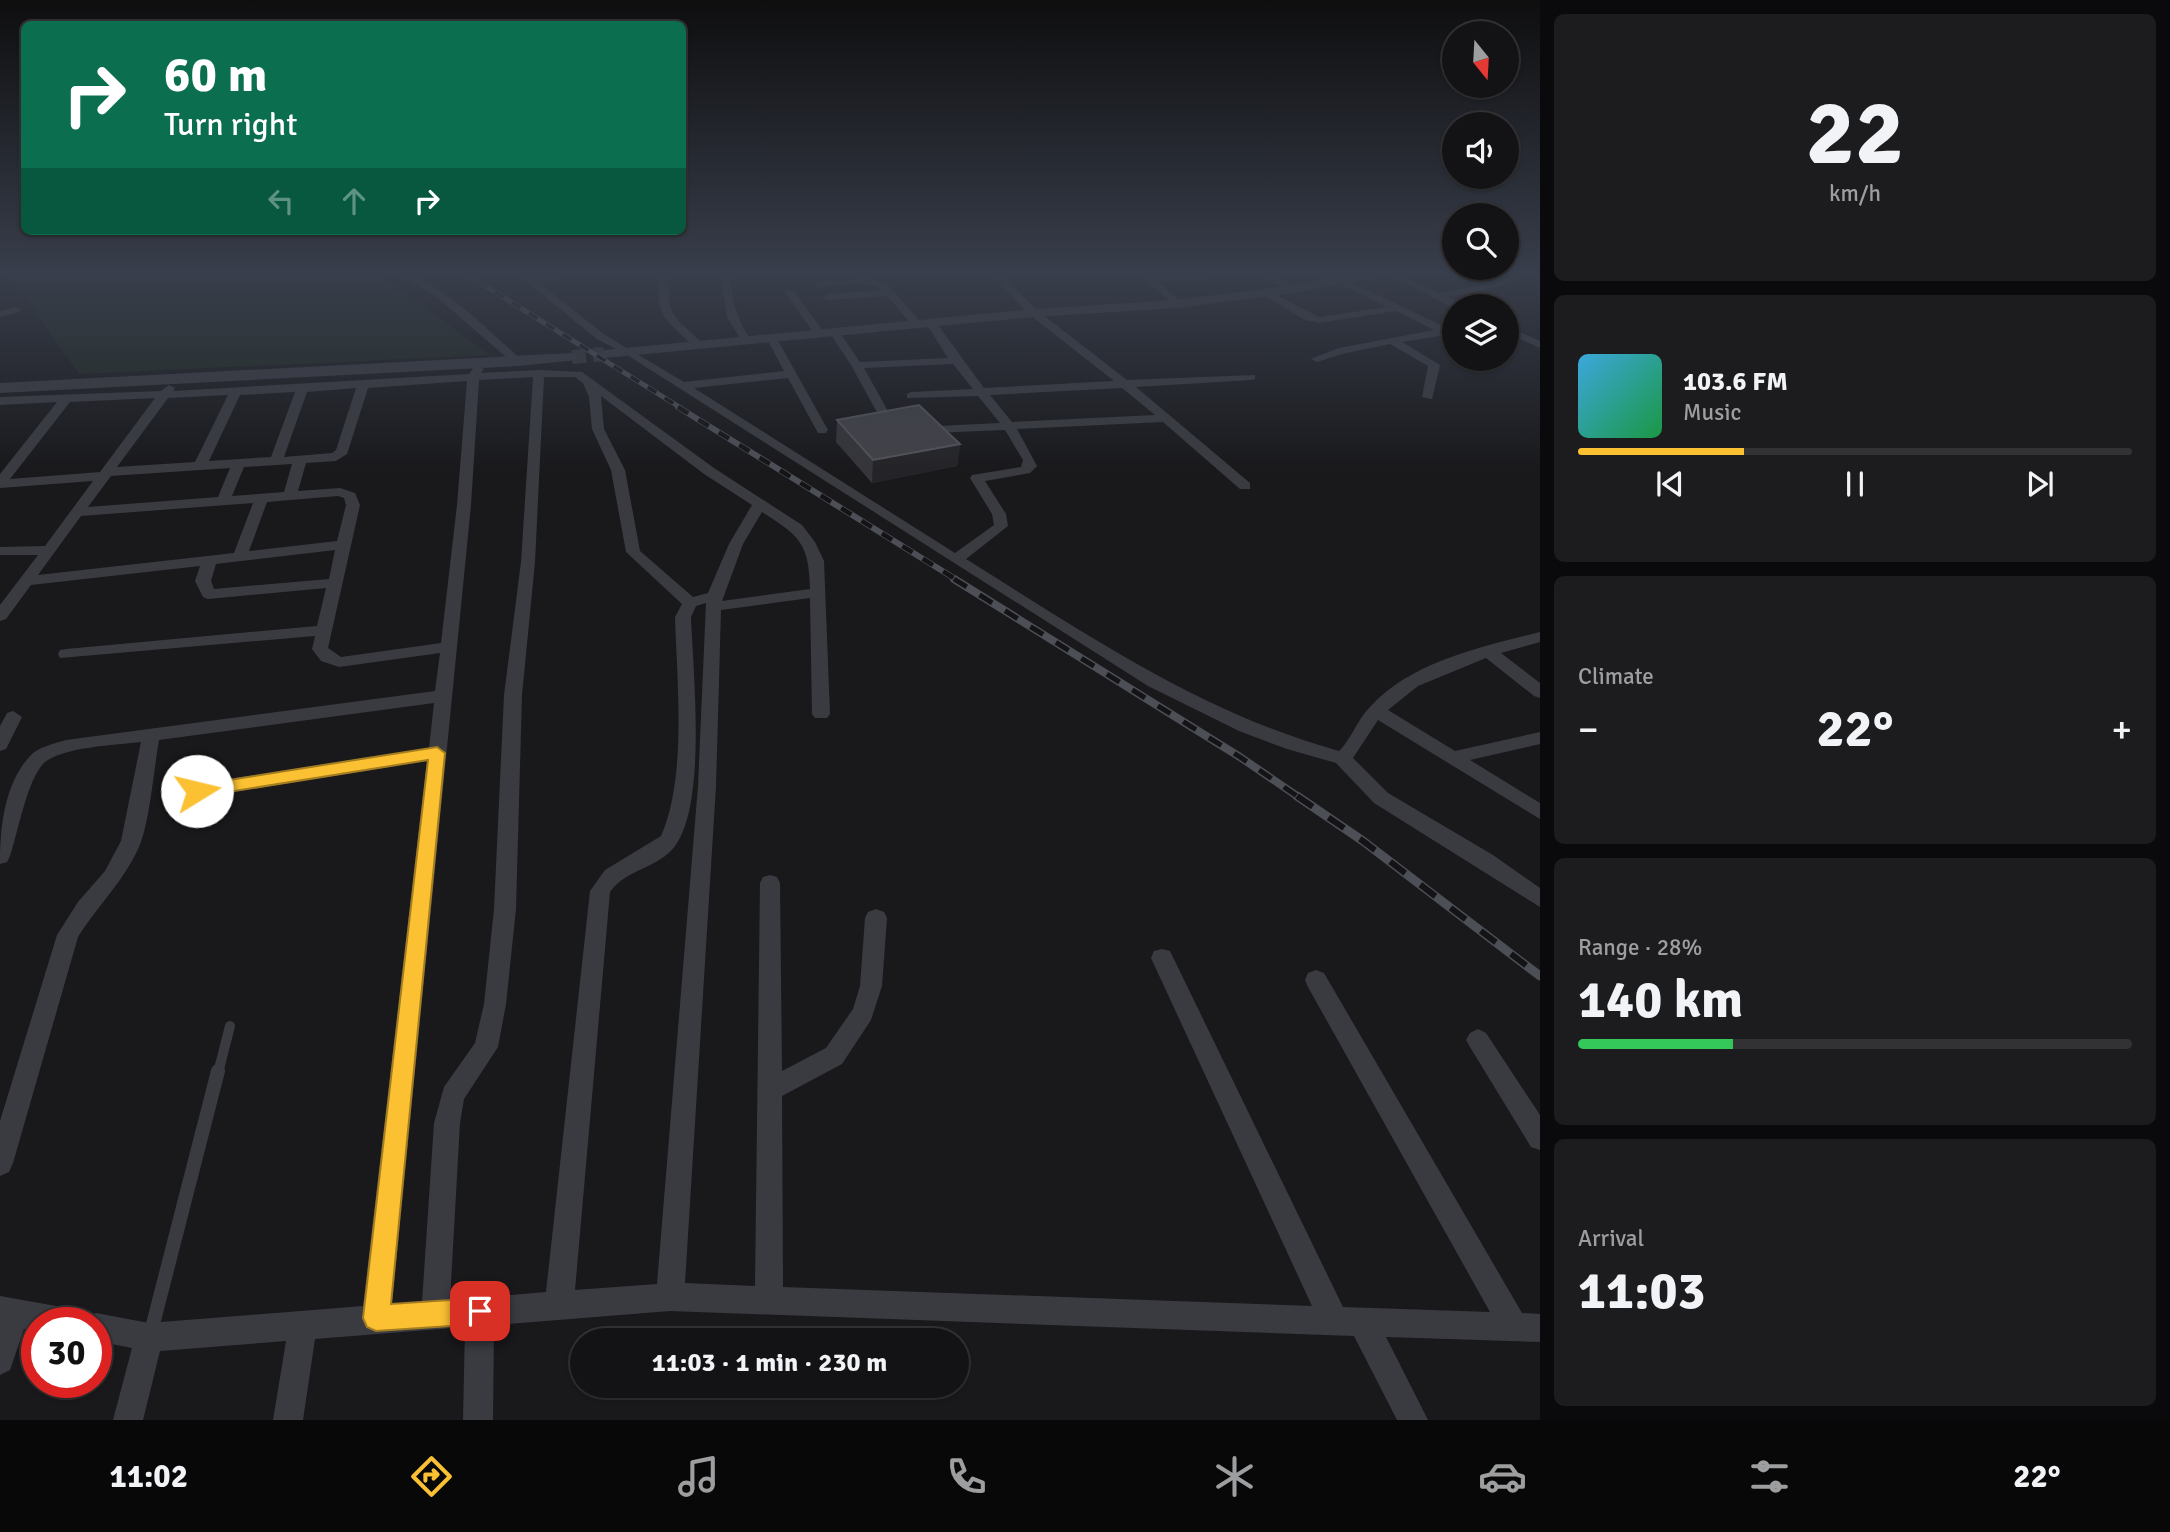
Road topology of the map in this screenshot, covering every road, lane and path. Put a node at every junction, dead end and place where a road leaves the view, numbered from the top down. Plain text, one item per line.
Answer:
1 (490, 337) edge
2 (602, 337) tunnel mouth
3 (690, 337) edge
4 (744, 337) edge
5 (788, 337) edge
6 (831, 337) edge
7 (936, 337) edge
8 (1065, 337) edge
9 (1419, 337) edge
10 (1524, 337) edge
11 (772, 339) junction
12 (747, 341) junction
13 (1392, 341) junction
14 (698, 345) junction
15 (1540, 345) edge
16 (628, 351) junction
17 (604, 354) tunnel mouth
18 (572, 357) tunnel mouth
19 (1317, 359) dead end
20 (956, 361) junction
21 (518, 362) junction
22 (857, 365) junction
23 (477, 371) junction
24 (538, 373) junction
25 (791, 374) junction
26 (1251, 377) dead end
27 (155, 379) junction
28 (174, 379) junction
29 (0, 382) edge
30 (588, 382) junction
31 (1125, 384) junction
32 (363, 385) junction
33 (682, 386) junction
34 (302, 388) junction
35 (236, 391) junction
36 (982, 392) junction
37 (165, 394) junction
38 (911, 396) dead end
39 (1428, 397) dead end
40 (67, 398) junction
41 (2, 401) edge
42 (1166, 418) junction
43 (888, 422) edge
44 (1009, 426) junction
45 (822, 430) dead end
46 (937, 430) edge
47 (300, 460) junction
48 (276, 461) junction
49 (239, 463) junction
50 (200, 466) junction
51 (106, 474) junction
52 (0, 483) edge
53 (1245, 486) dead end
54 (290, 496) junction
55 (262, 498) junction
56 (223, 501) junction
57 (760, 504) junction
58 (77, 512) junction
59 (344, 545) junction
60 (49, 550) junction
61 (0, 551) edge
62 (239, 558) junction
63 (956, 559) junction
64 (209, 562) junction
65 (25, 580) junction
66 (334, 583) junction
67 (818, 592) junction
68 (713, 602) junction
69 (690, 603) junction
70 (0, 616) edge
71 (323, 631) junction
72 (1540, 637) edge
73 (448, 647) junction
74 (1489, 652) junction
75 (65, 654) dead end
76 (1540, 692) edge
77 (443, 696) junction
78 (1376, 711) junction
79 (821, 714) dead end
80 (13, 717) dead end
81 (151, 735) junction
82 (1540, 738) edge
83 (0, 745) edge
84 (437, 753) junction
85 (1342, 758) junction
86 (1452, 758) junction
87 (171, 795) dead end
88 (1540, 812) edge
89 (0, 856) edge
90 (770, 883) dead end
91 (1540, 899) edge
92 (876, 918) dead end
93 (1161, 958) dead end
94 (1316, 980) dead end
95 (230, 1026) dead end
96 (1478, 1040) dead end
97 (770, 1090) junction
98 (1540, 1138) edge
99 (0, 1163) edge
100 (670, 1297) junction
101 (769, 1301) junction
102 (559, 1305) junction
103 (8, 1311) edge
104 (480, 1311) junction
105 (435, 1314) junction
106 (376, 1318) junction
107 (1349, 1322) junction
108 (303, 1324) junction
109 (1527, 1328) edge
110 (112, 1330) edge
111 (149, 1337) junction
112 (0, 1360) edge
113 (128, 1420) edge
114 (288, 1420) edge
115 (478, 1420) edge
116 (1413, 1420) edge

1 - 21 street
2 - 16 street
3 - 14 street
4 - 12 street
5 - 11 street
6 - 22 street
7 - 20 street
8 - 31 street
9 - 13 street
10 - 15 street
11 - 12 street
11 - 25 street
12 - 14 street
13 - 19 street
13 - 39 street
14 - 16 street
16 - 17 street
16 - 33 street
18 - 21 street
20 - 22 street
20 - 36 street
21 - 23 street
22 - 43 street
23 - 24 street
23 - 28 street
23 - 32 street
23 - 73 street
24 - 30 street
24 - 105 street
25 - 33 street
25 - 45 street
26 - 31 street
27 - 28 street
27 - 29 street
27 - 41 street
28 - 37 street
30 - 57 street
30 - 69 street
31 - 36 street
31 - 42 street
32 - 34 street
32 - 47 street
33 - 63 street
34 - 35 street
34 - 48 street
35 - 37 street
35 - 50 street
36 - 38 street
36 - 44 street
37 - 40 street
37 - 51 street
40 - 41 street
40 - 52 street
42 - 44 street
42 - 53 street
44 - 46 street
44 - 63 street
47 - 48 street
47 - 54 street
48 - 49 street
49 - 50 street
49 - 56 street
50 - 51 street
51 - 52 street
51 - 58 street
54 - 55 street
54 - 59 street
55 - 56 street
55 - 62 street
56 - 58 street
57 - 67 street
57 - 68 street
58 - 60 street
59 - 62 street
59 - 66 street
60 - 61 street
60 - 65 street
62 - 64 street
63 - 85 street
64 - 65 street
64 - 66 street
65 - 70 street
66 - 71 street
67 - 68 street
67 - 79 street
68 - 69 street
68 - 100 street
69 - 102 street
71 - 73 street
71 - 75 street
72 - 74 street
73 - 77 street
74 - 76 street
74 - 78 street
77 - 81 street
77 - 84 street
78 - 85 street
78 - 86 street
80 - 83 street
81 - 89 street
81 - 99 street
82 - 86 street
84 - 87 street
84 - 106 street
85 - 91 street
86 - 88 street
90 - 97 street
92 - 97 street
93 - 107 street
94 - 109 street
95 - 111 lane
96 - 98 street
97 - 101 street
100 - 101 street
100 - 102 street
101 - 107 street
102 - 104 street
103 - 112 street
104 - 105 street
104 - 115 street
105 - 106 street
106 - 108 street
107 - 109 street
107 - 116 street
108 - 111 street
108 - 114 street
110 - 111 street
111 - 113 street

